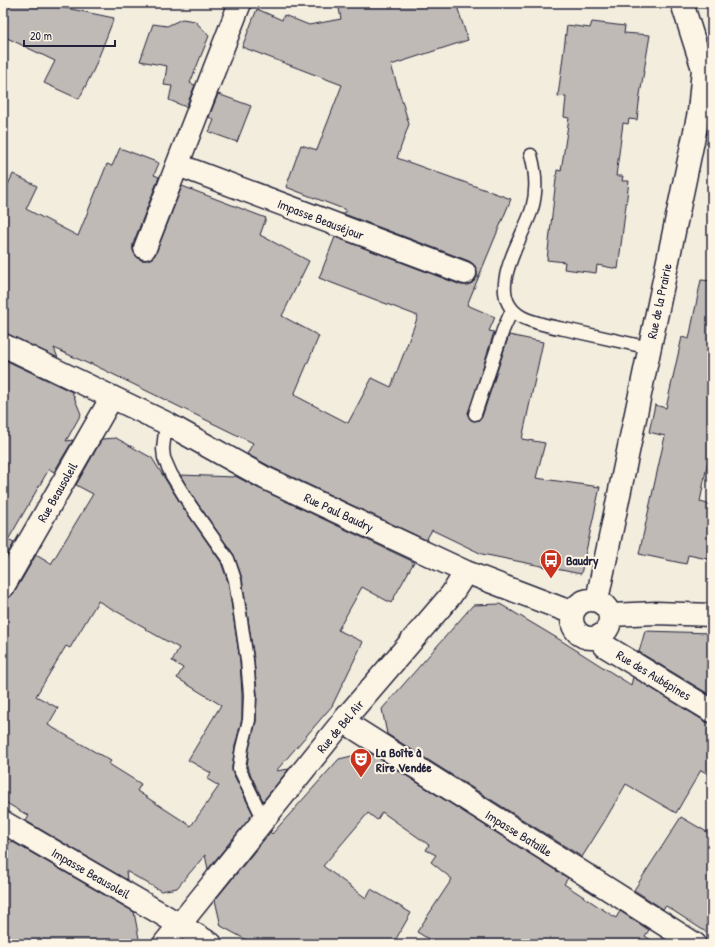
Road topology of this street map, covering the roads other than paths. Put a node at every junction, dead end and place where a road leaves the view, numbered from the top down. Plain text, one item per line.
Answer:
1 (240, 3) edge
2 (682, 3) edge
3 (532, 155) dead end
4 (178, 165) junction
5 (145, 248) dead end
6 (465, 273) dead end
7 (512, 310) junction
8 (3, 345) edge
9 (650, 348) junction
10 (112, 397) junction
11 (476, 414) dead end
12 (166, 423) junction
13 (466, 572) junction
14 (3, 587) edge
15 (604, 607) junction
16 (573, 613) junction
17 (712, 615) edge
18 (598, 637) junction
19 (712, 711) edge
20 (343, 721) junction
21 (267, 815) junction
22 (3, 822) edge
23 (178, 925) junction
24 (164, 944) edge
25 (211, 944) edge
26 (695, 944) edge

1 - 4 street
2 - 9 street, Rue de la Prairie
3 - 7 lane
4 - 5 street
4 - 6 street, Impasse Beauséjour
7 - 9 lane
7 - 11 lane
8 - 10 street, Rue Paul Baudry
9 - 15 street, Rue de la Prairie
10 - 12 street, Rue Paul Baudry
10 - 14 street, Rue Beausoleil
12 - 13 street, Rue Paul Baudry
12 - 21 lane
13 - 16 street, Rue Paul Baudry
13 - 20 street, Rue de Bel Air
15 - 16 street
15 - 17 street
15 - 18 street
16 - 18 street
18 - 19 street, Rue des Aubépines
20 - 21 street, Rue de Bel Air
20 - 26 street, Impasse Bataille
21 - 23 street, Rue de Bel Air
22 - 23 street, Impasse Beausoleil
23 - 24 street, Rue de Bel Air
23 - 25 street, Impasse Beausoleil

